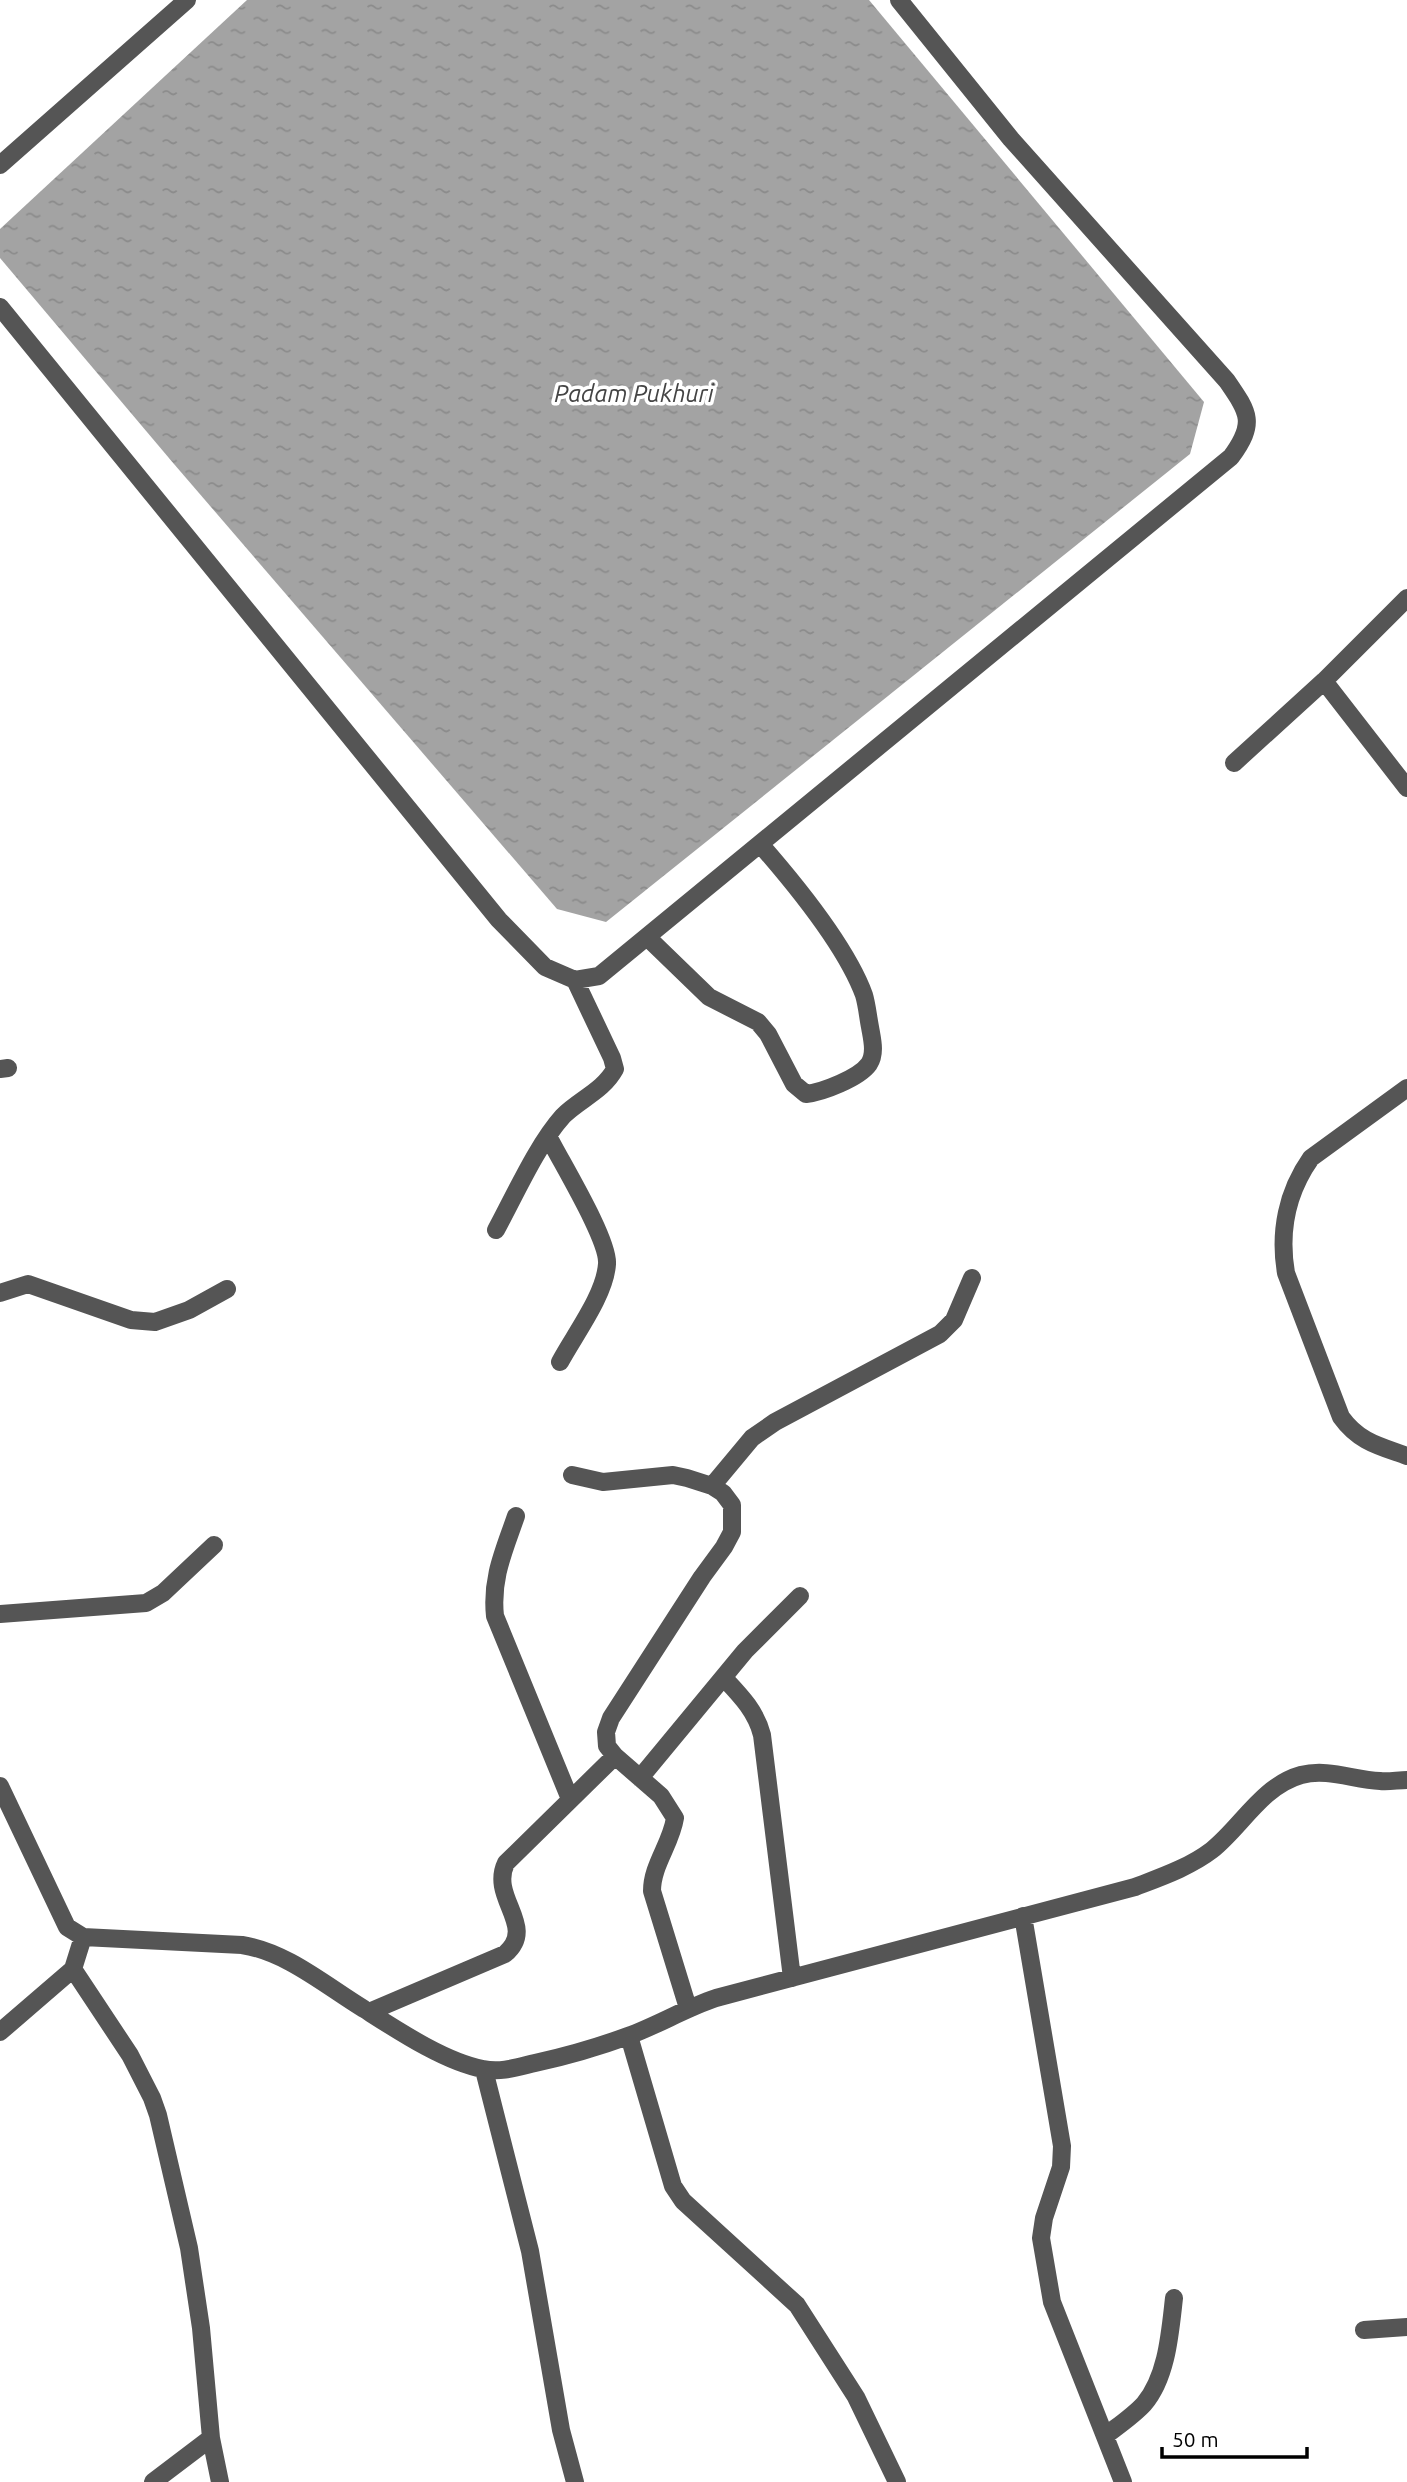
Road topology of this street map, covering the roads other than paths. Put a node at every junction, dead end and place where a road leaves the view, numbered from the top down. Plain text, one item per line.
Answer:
1 (187, 0) edge
2 (899, 0) edge
3 (0, 166) edge
4 (0, 307) edge
5 (1407, 598) edge
6 (1324, 681) junction
7 (1234, 763) dead end
8 (1407, 788) edge
9 (760, 844) junction
10 (647, 937) junction
11 (575, 980) junction
12 (1407, 1088) edge
13 (548, 1136) junction
14 (496, 1230) dead end
15 (972, 1278) dead end
16 (227, 1289) dead end
17 (0, 1293) edge
18 (560, 1362) dead end
19 (1407, 1456) edge
20 (572, 1475) dead end
21 (712, 1486) junction
22 (516, 1516) dead end
23 (214, 1545) dead end
24 (800, 1596) dead end
25 (0, 1614) edge
26 (724, 1678) junction
27 (614, 1756) junction
28 (640, 1778) junction
29 (1407, 1780) edge
30 (0, 1786) edge
31 (570, 1799) junction
32 (1023, 1916) junction
33 (83, 1937) junction
34 (73, 1969) junction
35 (792, 1978) junction
36 (688, 2008) junction
37 (369, 2012) junction
38 (0, 2032) edge
39 (629, 2035) junction
40 (484, 2070) junction
41 (1174, 2298) dead end
42 (1407, 2327) edge
43 (1364, 2330) dead end
44 (1105, 2436) junction
45 (211, 2438) junction
46 (153, 2482) edge
47 (220, 2482) edge
48 (575, 2482) edge
49 (897, 2482) edge
50 (1123, 2482) edge

1 - 3 street
2 - 9 street
4 - 11 street
5 - 6 street
6 - 7 street
6 - 8 street
9 - 10 street
9 - 10 street
10 - 11 street
11 - 13 street
12 - 19 street
13 - 14 street
13 - 18 street
15 - 21 street
16 - 17 street
20 - 21 street
21 - 27 street
22 - 31 street
23 - 25 street
24 - 26 street
26 - 28 street
26 - 35 street
27 - 28 street
27 - 31 street
28 - 36 street
29 - 32 street
30 - 33 street
31 - 37 street
32 - 35 street
32 - 44 street
33 - 34 street
33 - 37 street
34 - 38 street
34 - 45 street
35 - 36 street
36 - 39 street
37 - 40 street
39 - 40 street
39 - 49 street
40 - 48 street
41 - 44 street
42 - 43 street
44 - 50 street
45 - 46 street
45 - 47 street

